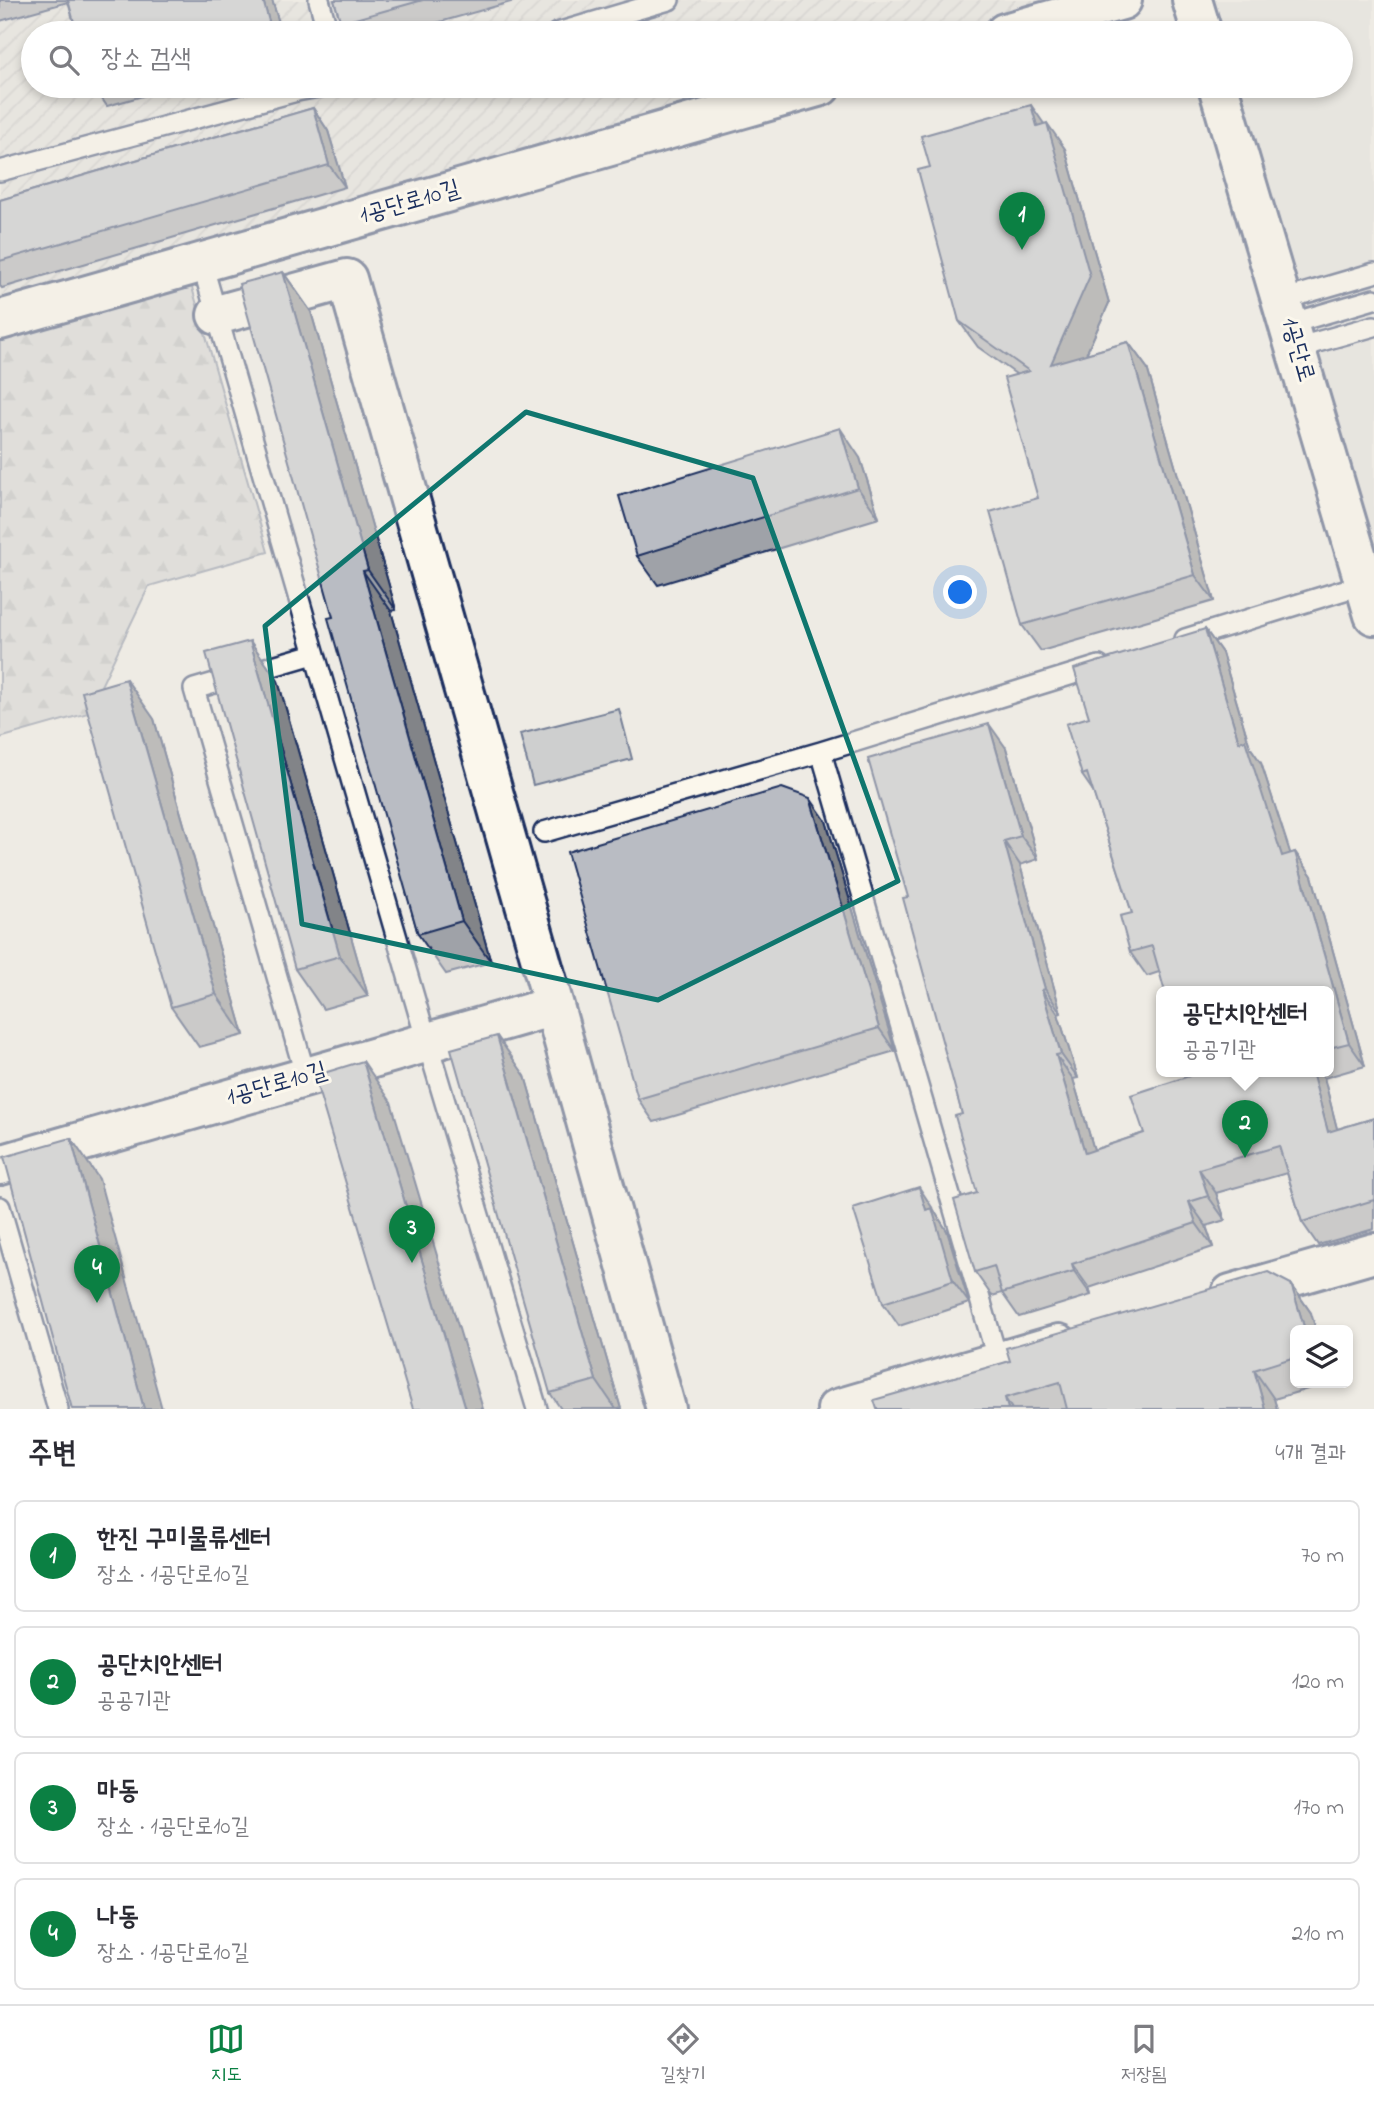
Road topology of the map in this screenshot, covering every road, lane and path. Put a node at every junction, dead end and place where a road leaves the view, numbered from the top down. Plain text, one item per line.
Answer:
1 (319, 0) edge
2 (669, 0) edge
3 (1122, 0) edge
4 (1192, 0) edge
5 (325, 21) edge
6 (598, 21) edge
7 (1048, 21) edge
8 (1198, 21) edge
9 (271, 98) edge
10 (779, 98) edge
11 (1222, 98) edge
12 (0, 171) edge
13 (1374, 273) edge
14 (212, 298) joint
15 (1374, 299) edge
16 (0, 320) edge
17 (1289, 324) junction
18 (1374, 326) edge
19 (1369, 599) edge
20 (1166, 645) edge
21 (314, 654) junction
22 (1112, 662) edge
23 (821, 752) junction
24 (544, 832) dead end
25 (554, 1006) junction
26 (427, 1042) junction
27 (306, 1077) junction
28 (0, 1165) edge
29 (0, 1207) edge
30 (1374, 1253) edge
31 (1199, 1303) edge
32 (1092, 1334) edge
33 (998, 1361) junction
34 (842, 1408) edge
35 (58, 1409) edge
36 (537, 1409) edge
37 (666, 1409) edge

1 - 5 lane
2 - 6 lane
3 - 7 street
4 - 8 street
9 - 12 lane
10 - 16 street, 1공단로10길
11 - 17 street, 1공단로
13 - 17 lane
14 - 21 lane
14 - 25 street
15 - 17 lane
17 - 18 lane
17 - 19 street, 1공단로
19 - 20 lane
21 - 26 lane
21 - 27 lane
22 - 23 lane
23 - 24 lane
23 - 33 lane
25 - 26 street, 1공단로10길
25 - 37 street
26 - 27 street, 1공단로10길
26 - 36 lane
27 - 28 street, 1공단로10길
29 - 35 lane
30 - 31 street
32 - 33 street
33 - 34 street

